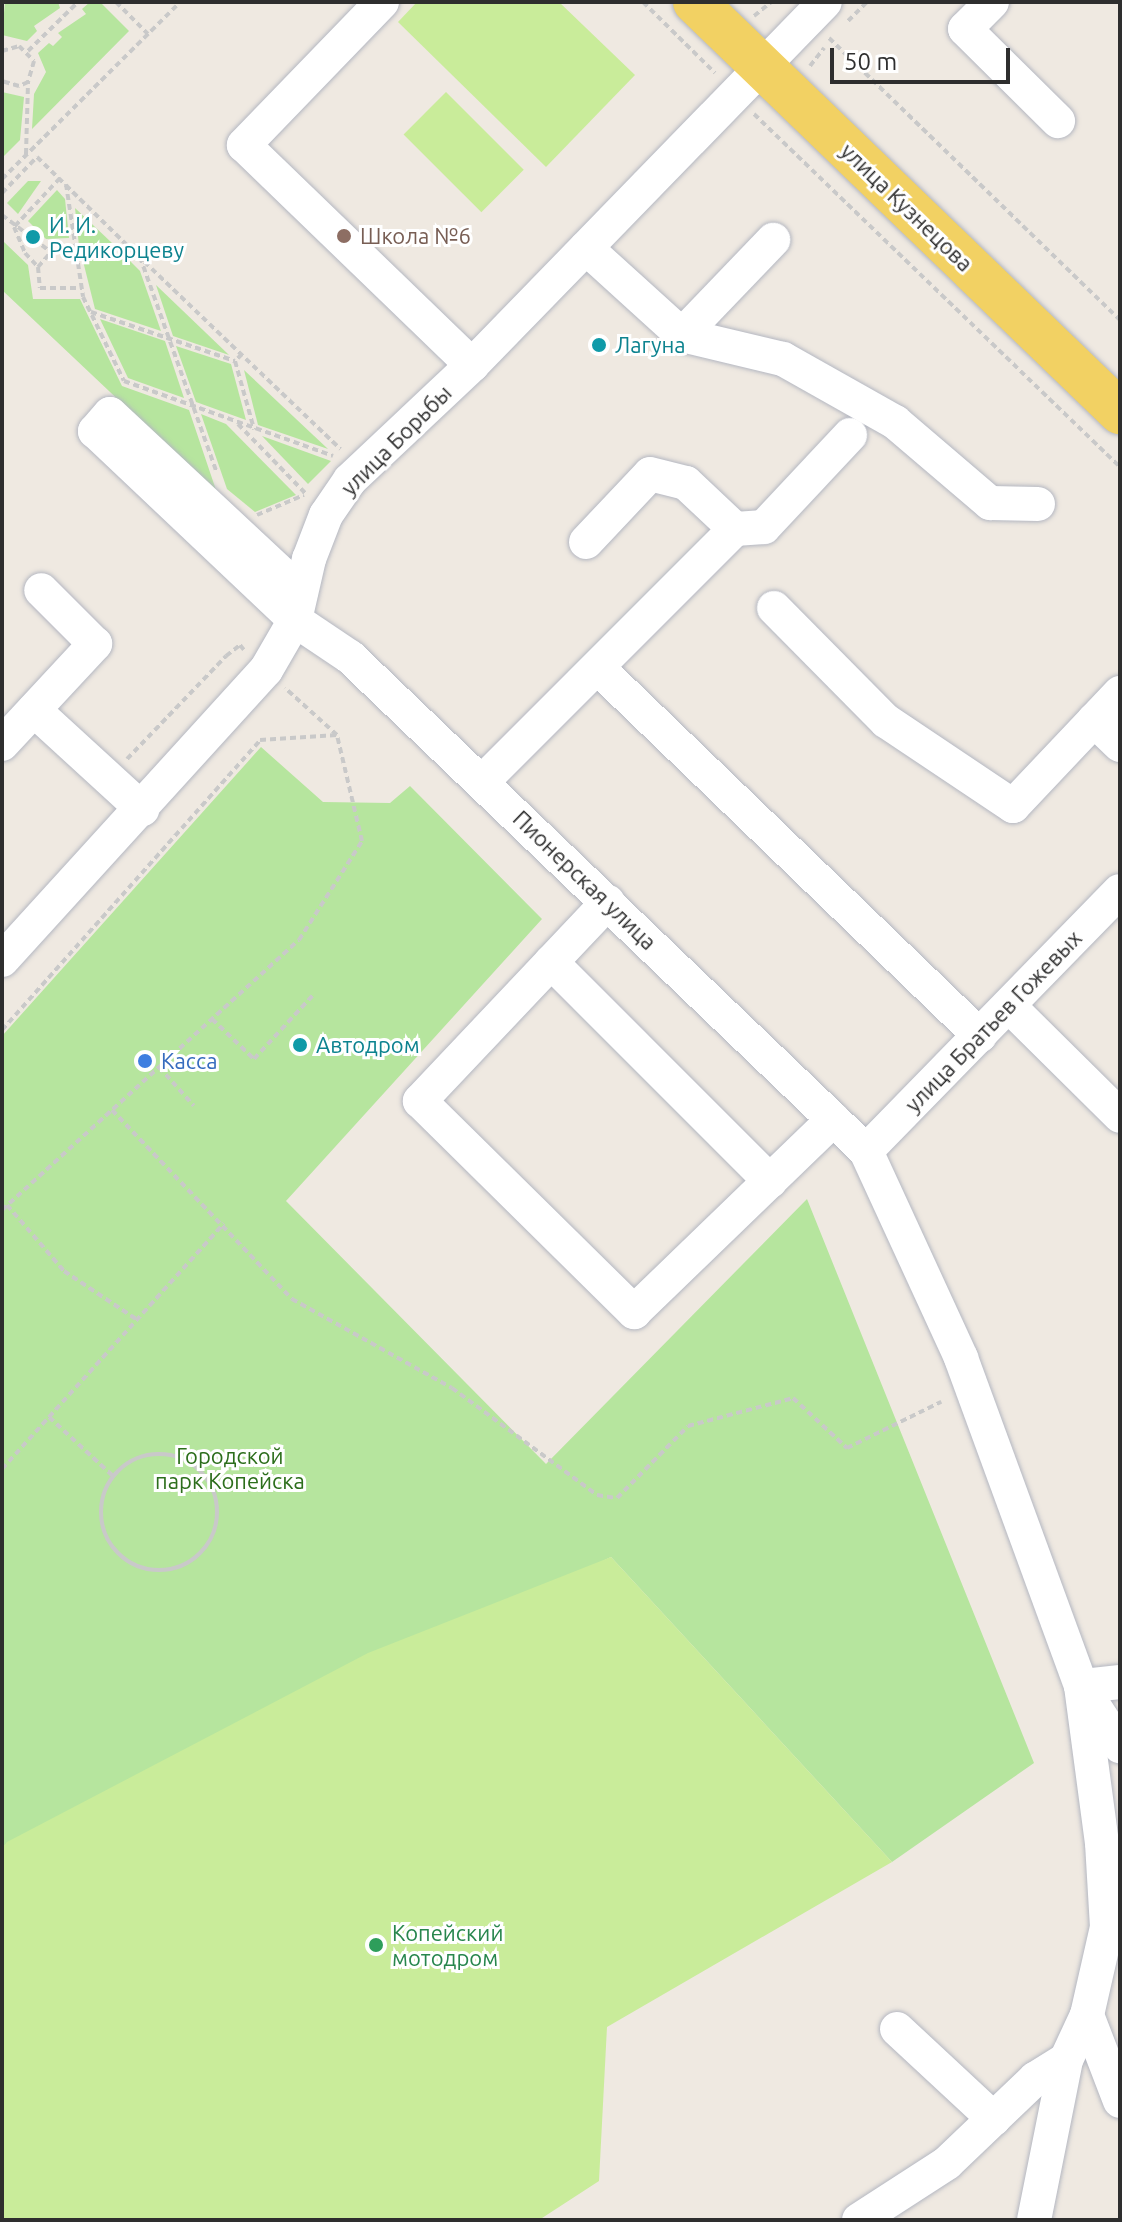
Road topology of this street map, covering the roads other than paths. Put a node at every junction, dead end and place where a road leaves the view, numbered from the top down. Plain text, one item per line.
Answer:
1 (382, 2) edge
2 (695, 2) edge
3 (992, 2) edge
4 (822, 20) edge
5 (762, 94) junction
6 (1058, 121) dead end
7 (773, 240) dead end
8 (586, 248) junction
9 (682, 335) junction
10 (472, 365) junction
11 (1120, 412) edge
12 (850, 435) dead end
13 (1038, 504) dead end
14 (735, 529) junction
15 (586, 542) dead end
16 (41, 590) dead end
17 (298, 606) junction
18 (774, 608) dead end
19 (598, 668) junction
20 (1120, 693) edge
21 (34, 710) junction
22 (1094, 720) junction
23 (2, 744) edge
24 (1120, 745) edge
25 (483, 781) junction
26 (142, 809) junction
27 (1120, 891) edge
28 (608, 902) junction
29 (2, 960) edge
30 (551, 962) junction
31 (1009, 1006) junction
32 (980, 1036) junction
33 (1120, 1116) edge
34 (833, 1120) junction
35 (866, 1151) junction
36 (770, 1181) junction
37 (1120, 1682) edge
38 (1081, 1686) junction
39 (1120, 1746) edge
40 (1087, 2015) junction
41 (897, 2029) dead end
42 (1066, 2060) junction
43 (1120, 2101) edge
44 (994, 2119) junction
45 (859, 2220) edge
46 (1034, 2220) edge

1 - 10 street
2 - 5 main road, улица Кузнецова
3 - 6 street
4 - 5 street, улица Борьбы
5 - 8 street, улица Борьбы
5 - 11 main road, улица Кузнецова
7 - 9 street
8 - 9 street
8 - 10 street, улица Борьбы
9 - 13 street
10 - 17 street, улица Борьбы
12 - 14 street
14 - 15 street
14 - 19 street
16 - 21 street
17 - 17 street
17 - 25 street, Пионерская улица
17 - 26 street, улица Борьбы
18 - 22 street
19 - 25 street
19 - 32 street
20 - 22 street
21 - 23 street
21 - 26 street
22 - 24 street
25 - 28 street, Пионерская улица
26 - 29 street, улица Борьбы
27 - 31 street, улица Братьев Гожевых
28 - 30 street
28 - 34 street, Пионерская улица
30 - 36 street
30 - 36 street
31 - 32 street, улица Братьев Гожевых
31 - 33 street
32 - 35 street, улица Братьев Гожевых
34 - 35 street, Пионерская улица
34 - 36 street
35 - 38 street
37 - 38 street
38 - 39 street
38 - 40 street
40 - 42 street
40 - 43 street
41 - 44 street
42 - 44 street
42 - 46 street
44 - 45 street

